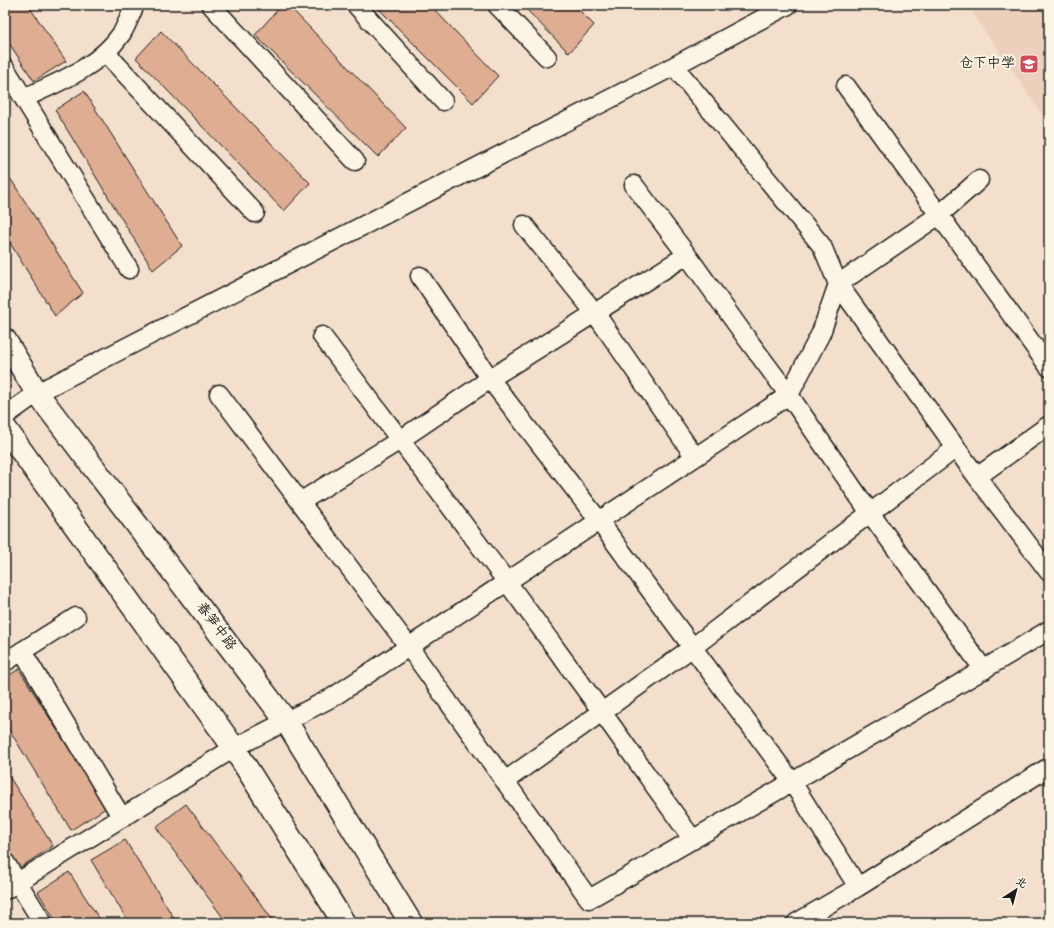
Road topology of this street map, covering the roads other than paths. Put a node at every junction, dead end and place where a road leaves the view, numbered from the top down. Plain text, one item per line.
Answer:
1 (135, 5) edge
2 (211, 5) edge
3 (356, 5) edge
4 (497, 5) edge
5 (788, 5) edge
6 (104, 52) junction
7 (547, 57) dead end
8 (674, 66) junction
9 (5, 68) edge
10 (846, 86) dead end
11 (24, 98) junction
12 (443, 101) dead end
13 (355, 161) dead end
14 (979, 180) dead end
15 (634, 185) dead end
16 (255, 213) dead end
17 (939, 214) junction
18 (524, 225) dead end
19 (687, 255) junction
20 (129, 269) dead end
21 (420, 276) dead end
22 (838, 284) junction
23 (594, 313) junction
24 (322, 336) dead end
25 (5, 340) edge
26 (1049, 367) edge
27 (490, 378) junction
28 (37, 393) junction
29 (220, 394) dead end
30 (789, 395) junction
31 (5, 416) edge
32 (1049, 425) edge
33 (5, 428) edge
34 (400, 440) junction
35 (956, 448) junction
36 (695, 457) junction
37 (977, 477) junction
38 (300, 502) junction
39 (870, 513) junction
40 (599, 521) junction
41 (1049, 572) edge
42 (507, 582) junction
43 (76, 617) dead end
44 (1049, 630) edge
45 (409, 647) junction
46 (693, 647) junction
47 (22, 651) junction
48 (5, 662) edge
49 (984, 670) junction
50 (602, 712) junction
51 (286, 721) junction
52 (234, 748) junction
53 (1046, 768) dead end
54 (505, 781) junction
55 (792, 782) junction
56 (122, 818) junction
57 (693, 840) junction
58 (5, 862) edge
59 (11, 886) edge
60 (858, 887) junction
61 (43, 923) edge
62 (344, 923) edge
63 (411, 923) edge
64 (796, 923) edge

1 - 6 street
2 - 13 street
3 - 12 street
4 - 7 street
5 - 8 street
6 - 11 street
6 - 16 street
8 - 22 street
8 - 28 street
9 - 11 street
10 - 17 street
11 - 20 street
14 - 17 street
15 - 19 street
17 - 22 street
17 - 26 street
18 - 23 street
19 - 23 street
19 - 30 street
21 - 27 street
22 - 30 street
22 - 35 street
23 - 27 street
23 - 36 street
24 - 34 street
25 - 28 main road, 春笋中路
27 - 34 street
27 - 40 street
28 - 31 street
28 - 51 main road, 春笋中路
29 - 38 street
30 - 36 street
30 - 39 street
32 - 37 street
33 - 52 main road
34 - 38 street
34 - 42 street
35 - 37 street
35 - 39 street
36 - 40 street
37 - 41 street
38 - 45 street
39 - 46 street
39 - 49 street
40 - 42 street
40 - 46 street
42 - 45 street
42 - 50 street
43 - 47 street
44 - 49 street
45 - 51 street
45 - 54 street
46 - 50 street
46 - 55 street
47 - 48 street
47 - 56 street
49 - 55 street
50 - 54 street
50 - 57 street
51 - 52 street
51 - 63 main road, 春笋中路
52 - 56 street
52 - 62 main road
53 - 60 street
54 - 57 street
55 - 57 street
55 - 60 street
56 - 59 street
58 - 59 street
59 - 61 street
60 - 64 street

